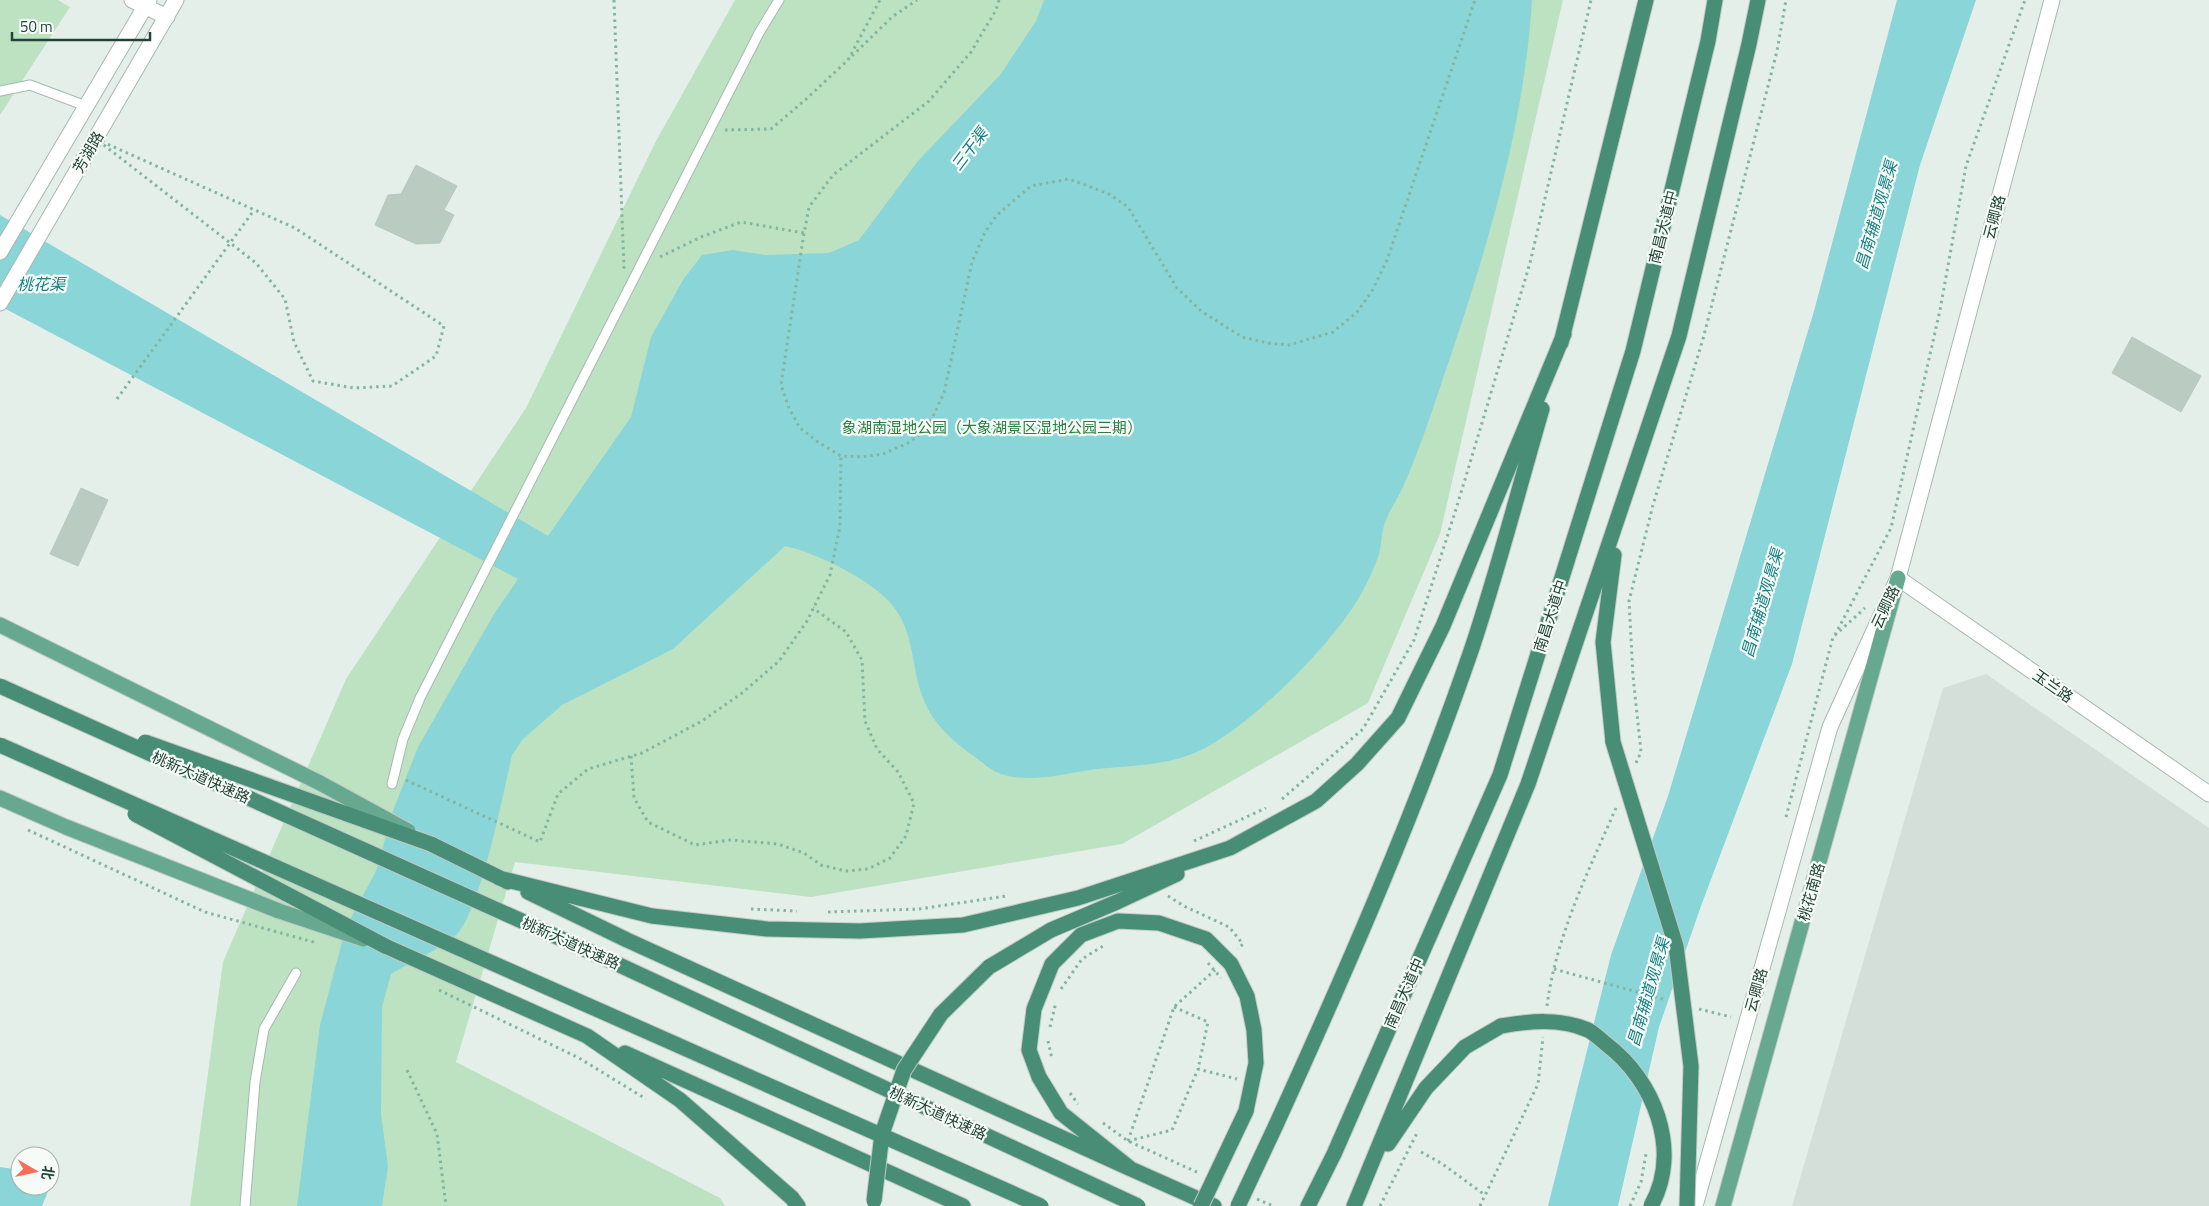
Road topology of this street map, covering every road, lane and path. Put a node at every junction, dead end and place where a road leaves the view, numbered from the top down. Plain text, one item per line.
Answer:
1 (132, 0) edge
2 (176, 0) edge
3 (614, 0) edge
4 (779, 0) edge
5 (880, 0) edge
6 (917, 0) edge
7 (999, 0) edge
8 (1475, 0) edge
9 (1591, 0) edge
10 (1646, 0) edge
11 (1715, 0) edge
12 (1758, 0) edge
13 (1786, 0) edge
14 (2025, 0) edge
15 (2052, 0) edge
16 (147, 4) edge
17 (167, 17) junction
18 (848, 60) junction
19 (0, 90) edge
20 (86, 106) junction
21 (709, 131) junction
22 (96, 138) junction
23 (254, 210) junction
24 (804, 233) junction
25 (230, 243) junction
26 (0, 252) edge
27 (640, 267) junction
28 (624, 296) junction
29 (0, 303) edge
30 (1564, 334) junction
31 (1679, 336) junction
32 (117, 399) dead end
33 (842, 456) junction
34 (1898, 578) junction
35 (813, 608) junction
36 (0, 625) edge
37 (1833, 637) dead end
38 (0, 686) edge
39 (39, 704) junction
40 (0, 745) edge
41 (16, 752) junction
42 (631, 756) junction
43 (1633, 770) dead end
44 (393, 779) joint
45 (2209, 794) edge
46 (0, 798) edge
47 (1279, 802) dead end
48 (1618, 805) dead end
49 (1270, 806) dead end
50 (27, 830) dead end
51 (1189, 843) dead end
52 (431, 844) junction
53 (1230, 848) junction
54 (500, 878) junction
55 (1162, 892) dead end
56 (1014, 894) dead end
57 (743, 908) dead end
58 (807, 912) dead end
59 (825, 912) dead end
60 (319, 944) dead end
61 (1106, 944) dead end
62 (385, 946) junction
63 (1235, 951) dead end
64 (1203, 956) dead end
65 (1218, 967) dead end
66 (1554, 969) junction
67 (296, 973) dead end
68 (1220, 978) dead end
69 (437, 989) dead end
70 (1676, 1002) dead end
71 (1174, 1007) junction
72 (1547, 1008) dead end
73 (1695, 1008) dead end
74 (1732, 1018) dead end
75 (1545, 1027) dead end
76 (1050, 1029) dead end
77 (587, 1036) junction
78 (1047, 1038) dead end
79 (1054, 1067) dead end
80 (1198, 1069) junction
81 (407, 1070) dead end
82 (1239, 1079) dead end
83 (1069, 1091) dead end
84 (655, 1104) dead end
85 (1079, 1107) dead end
86 (1096, 1118) dead end
87 (1421, 1126) dead end
88 (1128, 1141) junction
89 (1645, 1146) dead end
90 (1421, 1152) dead end
91 (1131, 1169) junction
92 (1370, 1172) junction
93 (1200, 1173) dead end
94 (1485, 1195) junction
95 (1255, 1198) dead end
96 (246, 1206) edge
97 (446, 1206) edge
98 (798, 1206) edge
99 (875, 1206) edge
100 (963, 1206) edge
101 (1041, 1206) edge
102 (1138, 1206) edge
103 (1201, 1206) edge
104 (1214, 1206) edge
105 (1238, 1206) edge
106 (1273, 1206) edge
107 (1308, 1206) edge
108 (1354, 1206) edge
109 (1380, 1206) edge
110 (1480, 1206) edge
111 (1630, 1206) edge
112 (1651, 1206) edge
113 (1687, 1206) edge
114 (1695, 1206) edge
115 (1724, 1206) edge

1 - 16 street
2 - 17 street, 芳湖路
3 - 28 path
4 - 21 lane
5 - 18 path
6 - 18 path
7 - 24 path
8 - 33 path
9 - 47 path
10 - 30 highway
11 - 107 highway, 南昌大道中
12 - 31 highway
13 - 43 path
14 - 37 path
15 - 34 street, 云卿路
16 - 17 street
16 - 20 street, 芳湖路
17 - 22 street, 芳湖路
18 - 21 path
19 - 20 lane
20 - 26 street, 芳湖路
21 - 27 lane
22 - 23 path
22 - 25 path
22 - 29 street, 芳湖路
23 - 25 path
23 - 25 path
24 - 27 path
24 - 33 path
25 - 32 path
27 - 28 lane
28 - 44 lane
30 - 53 highway
30 - 105 highway, bridge
31 - 92 highway
31 - 113 highway, bridge
33 - 35 path
34 - 45 street, 玉兰路
34 - 114 street, 云卿路
34 - 115 main road, 桃花南路
35 - 42 path
35 - 42 path
36 - 52 main road, bridge
38 - 39 highway, 桃新大道快速路, bridge
39 - 52 highway, bridge
39 - 102 highway, 桃新大道快速路, bridge
40 - 41 highway, bridge
41 - 62 highway, bridge
41 - 101 highway, bridge
42 - 44 path
46 - 62 main road, bridge
48 - 66 path
49 - 51 path
50 - 60 path
52 - 54 highway
53 - 54 highway
53 - 99 highway, bridge
54 - 91 highway
55 - 63 path
56 - 59 path
57 - 58 path
61 - 76 path
62 - 77 highway
64 - 68 path, bridge
65 - 71 path
66 - 70 path
66 - 72 path
67 - 96 lane
69 - 84 path
71 - 80 path
71 - 88 path
73 - 74 path
75 - 94 path
77 - 98 highway
77 - 100 highway
78 - 79 path
80 - 82 path
80 - 88 path
81 - 97 path
83 - 85 path
86 - 88 path
87 - 109 path
88 - 93 path
89 - 111 path
90 - 94 path
91 - 103 highway, bridge
91 - 104 highway
92 - 108 highway
92 - 112 highway, bridge
94 - 110 path
95 - 106 path

